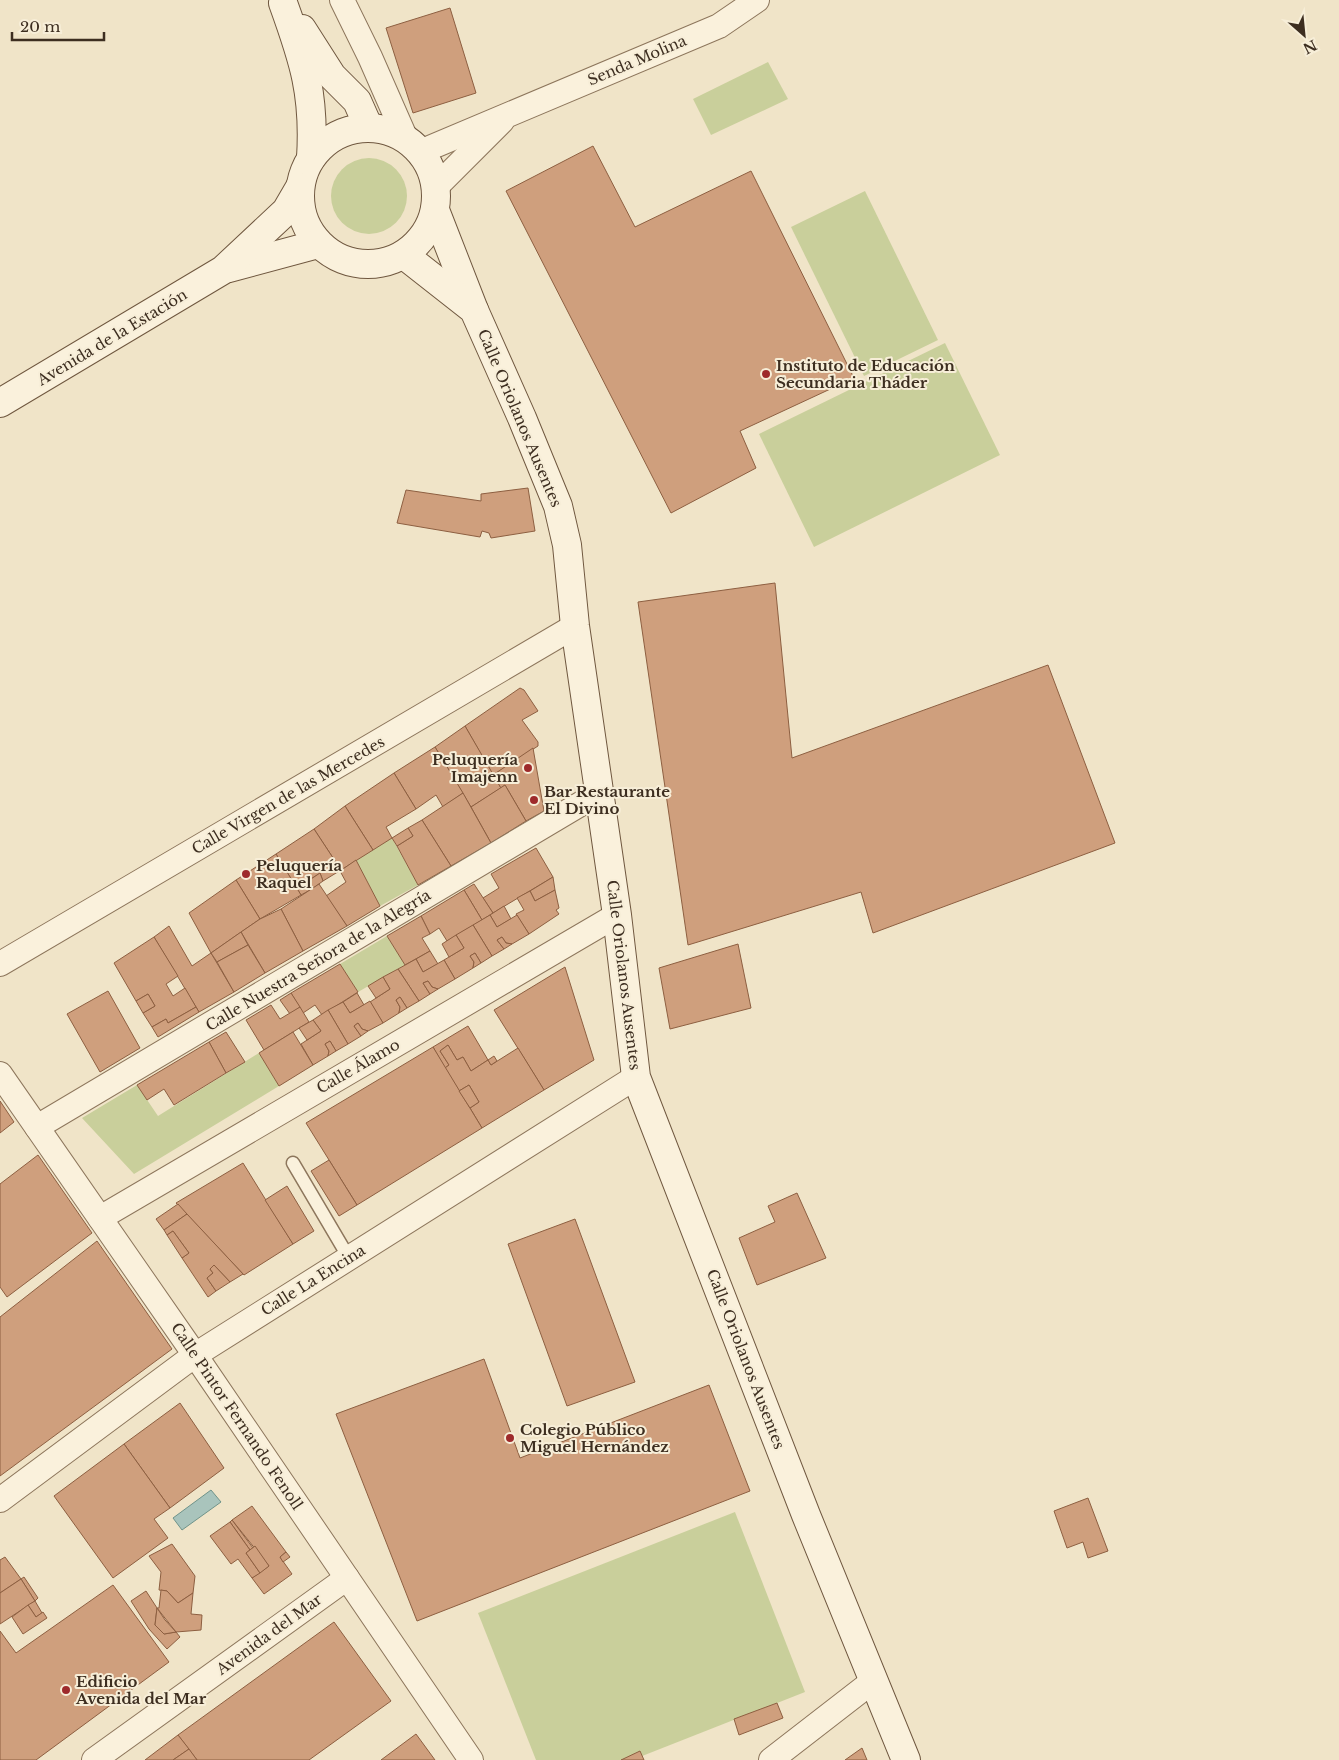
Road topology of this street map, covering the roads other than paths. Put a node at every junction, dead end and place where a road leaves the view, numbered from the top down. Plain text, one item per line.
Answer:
1 (342, 0) edge
2 (757, 0) edge
3 (281, 2) edge
4 (513, 111) junction
5 (369, 128) junction
6 (413, 146) junction
7 (311, 158) junction
8 (300, 187) junction
9 (435, 198) junction
10 (318, 244) junction
11 (404, 255) junction
12 (223, 270) junction
13 (474, 310) junction
14 (0, 403) edge
15 (575, 626) junction
16 (599, 793) junction
17 (617, 914) junction
18 (0, 964) edge
19 (0, 1074) edge
20 (636, 1077) junction
21 (37, 1127) junction
22 (293, 1163) dead end
23 (100, 1218) junction
24 (349, 1258) junction
25 (195, 1354) junction
26 (0, 1500) edge
27 (347, 1578) junction
28 (873, 1681) junction
29 (94, 1760) edge
30 (471, 1760) edge
31 (772, 1760) edge
32 (906, 1760) edge

1 - 6 street
2 - 4 street, Senda Molina
3 - 5 street
3 - 7 street
4 - 6 street, Senda Molina
4 - 9 street, Senda Molina
5 - 6 street
5 - 7 street
6 - 9 street
7 - 8 street
8 - 10 street
8 - 12 street, Avenida de la Estación
9 - 11 street
9 - 13 street, Calle Oriolanos Ausentes
10 - 11 street
10 - 12 street, Avenida de la Estación
11 - 13 street, Calle Oriolanos Ausentes
12 - 14 street, Avenida de la Estación
13 - 15 street, Calle Oriolanos Ausentes
15 - 16 street, Calle Oriolanos Ausentes
15 - 18 street, Calle Virgen de las Mercedes
16 - 17 street, Calle Oriolanos Ausentes
16 - 21 street, Calle Nuestra Señora de la Alegría
17 - 20 street, Calle Oriolanos Ausentes
17 - 23 street, Calle Álamo
19 - 21 street, Calle Pintor Fernando Fenoll
20 - 24 street, Calle La Encina
20 - 28 street, Calle Oriolanos Ausentes
21 - 23 street, Calle Pintor Fernando Fenoll
22 - 24 lane
23 - 25 street, Calle Pintor Fernando Fenoll
24 - 25 street, Calle La Encina
25 - 26 street, Calle La Encina
25 - 27 street, Calle Pintor Fernando Fenoll
27 - 29 street, Avenida del Mar
27 - 30 street, Calle Pintor Fernando Fenoll
28 - 31 street
28 - 32 street, Calle Oriolanos Ausentes

